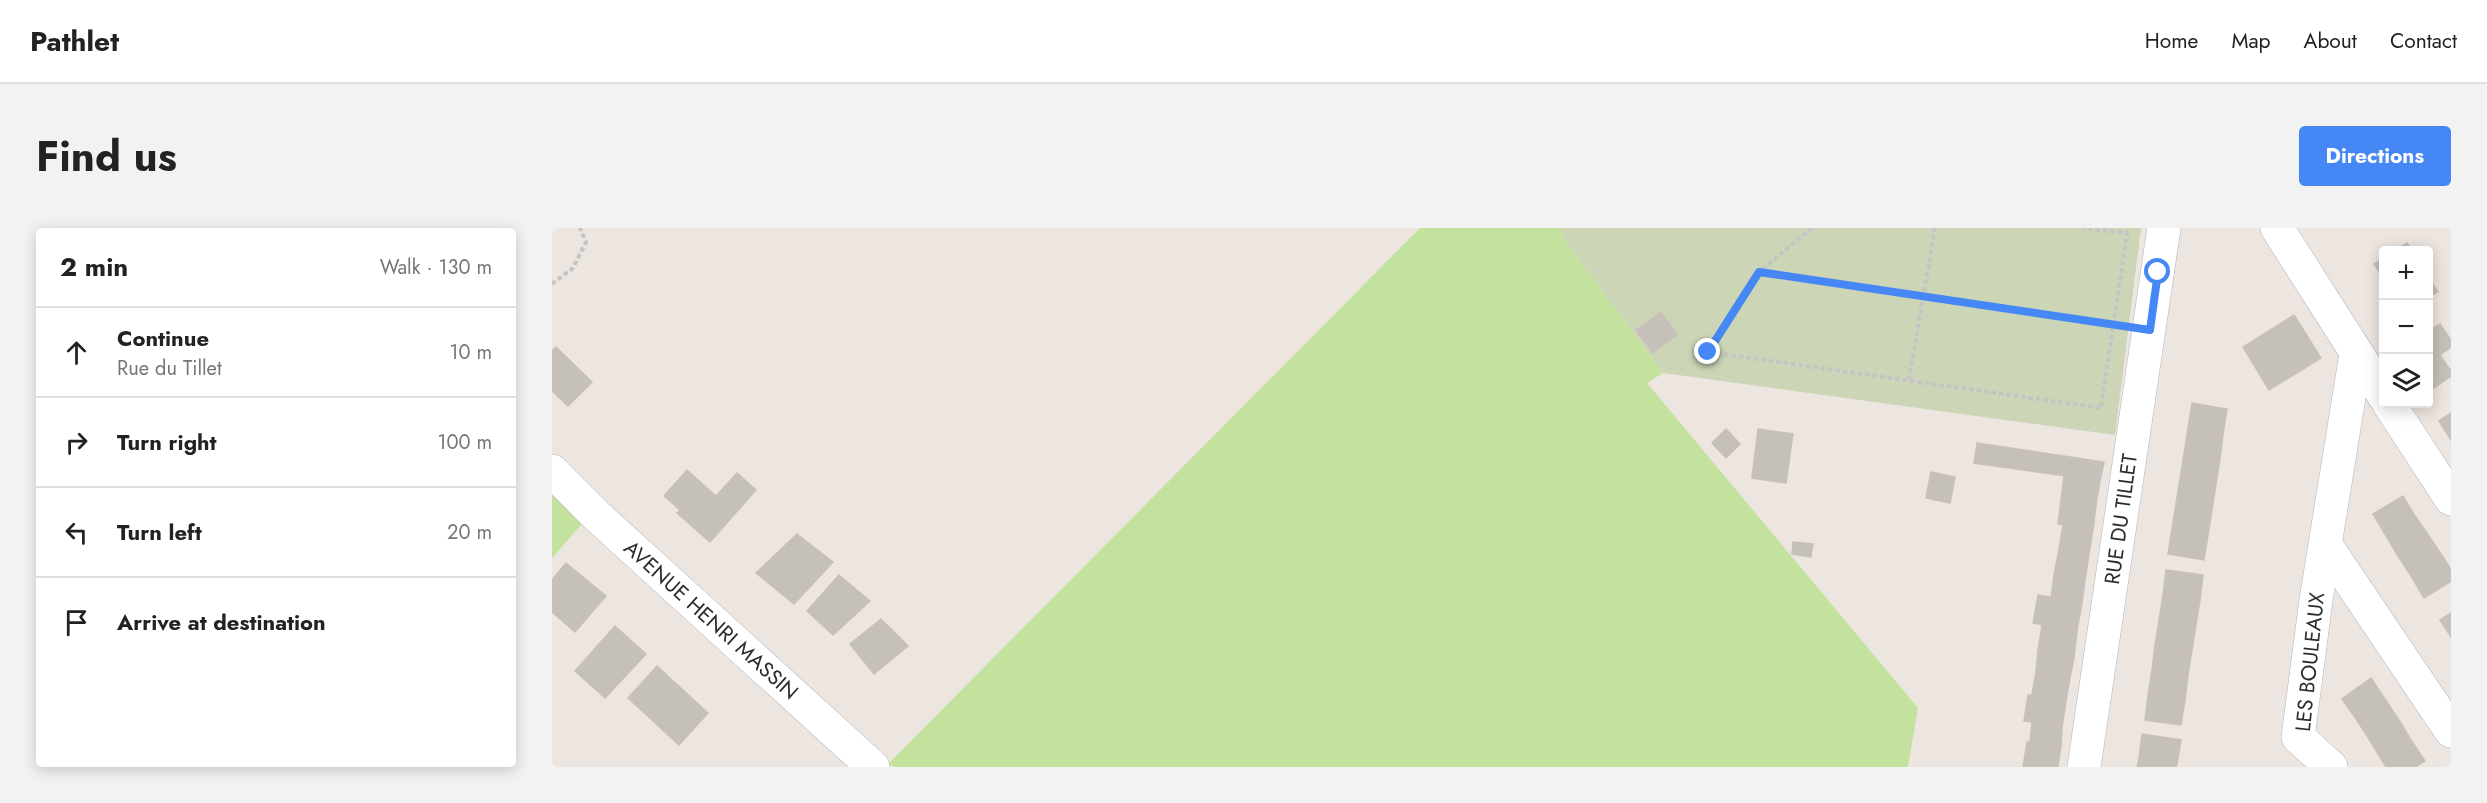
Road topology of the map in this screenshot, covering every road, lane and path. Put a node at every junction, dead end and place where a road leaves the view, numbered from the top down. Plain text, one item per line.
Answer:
1 (580, 228) edge
2 (1812, 228) edge
3 (1935, 228) edge
4 (2082, 228) edge
5 (2164, 228) edge
6 (2277, 228) edge
7 (1759, 272) junction
8 (552, 284) edge
9 (1922, 297) junction
10 (2112, 324) junction
11 (2150, 330) junction
12 (2356, 354) junction
13 (1909, 380) junction
14 (2379, 388) edge
15 (2392, 408) edge
16 (552, 471) edge
17 (2451, 499) edge
18 (2325, 544) junction
19 (2451, 731) edge
20 (2295, 752) edge
21 (873, 767) edge
22 (2084, 767) edge
23 (2331, 767) edge

1 - 8 path
2 - 7 path
3 - 9 path
4 - 10 path
5 - 11 street, RUE DU TILLET
6 - 12 street
7 - 9 path
7 - 13 path
9 - 10 path
9 - 13 path
10 - 11 path
10 - 13 path
11 - 22 street, RUE DU TILLET
12 - 14 street
12 - 18 street, LES BOULEAUX
15 - 17 street
16 - 21 street, AVENUE HENRI MASSIN
18 - 19 street, LES BOULEAUX
18 - 20 street, LES BOULEAUX
20 - 23 street, LES BOULEAUX

